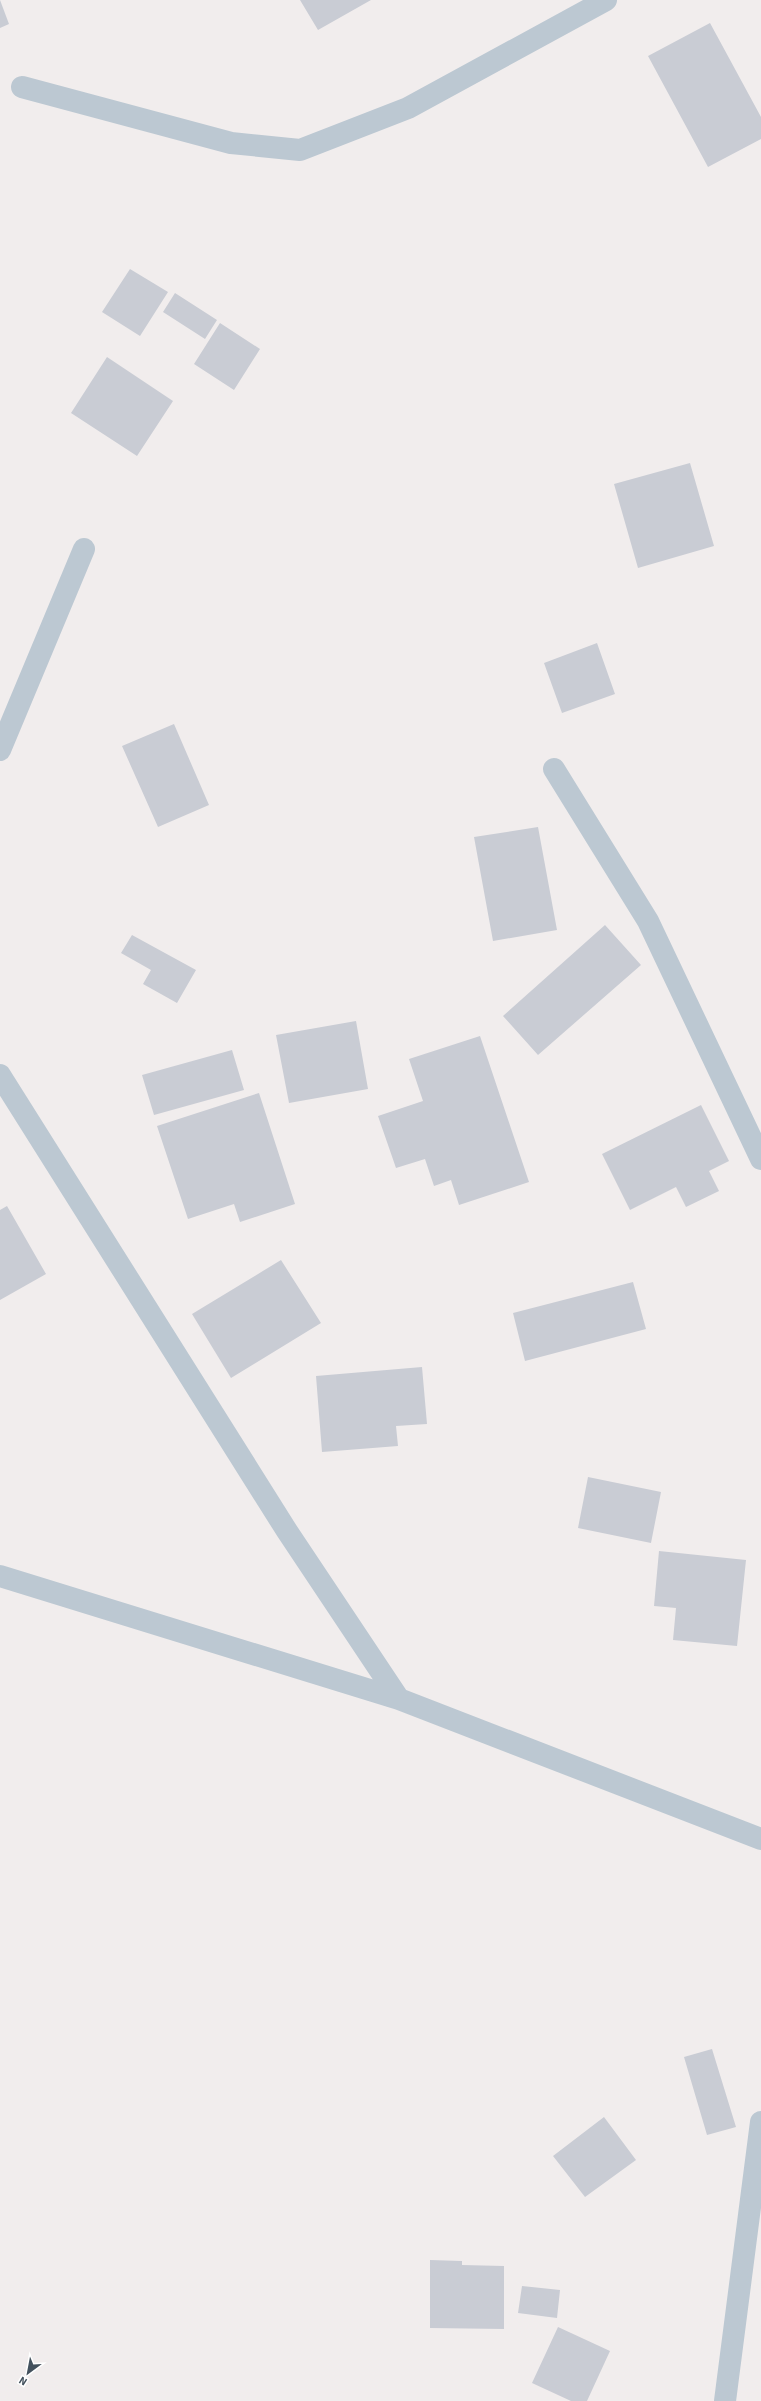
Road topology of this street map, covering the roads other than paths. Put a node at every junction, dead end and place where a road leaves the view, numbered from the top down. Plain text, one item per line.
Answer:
1 (606, 0) edge
2 (22, 87) dead end
3 (84, 549) dead end
4 (0, 750) edge
5 (554, 769) dead end
6 (0, 1075) edge
7 (761, 1159) edge
8 (0, 1576) edge
9 (399, 1699) junction
10 (761, 1839) edge
11 (761, 2122) edge
12 (726, 2401) edge

1 - 2 street
3 - 4 street
5 - 7 street
6 - 9 street
8 - 9 street
9 - 10 street
11 - 12 street

